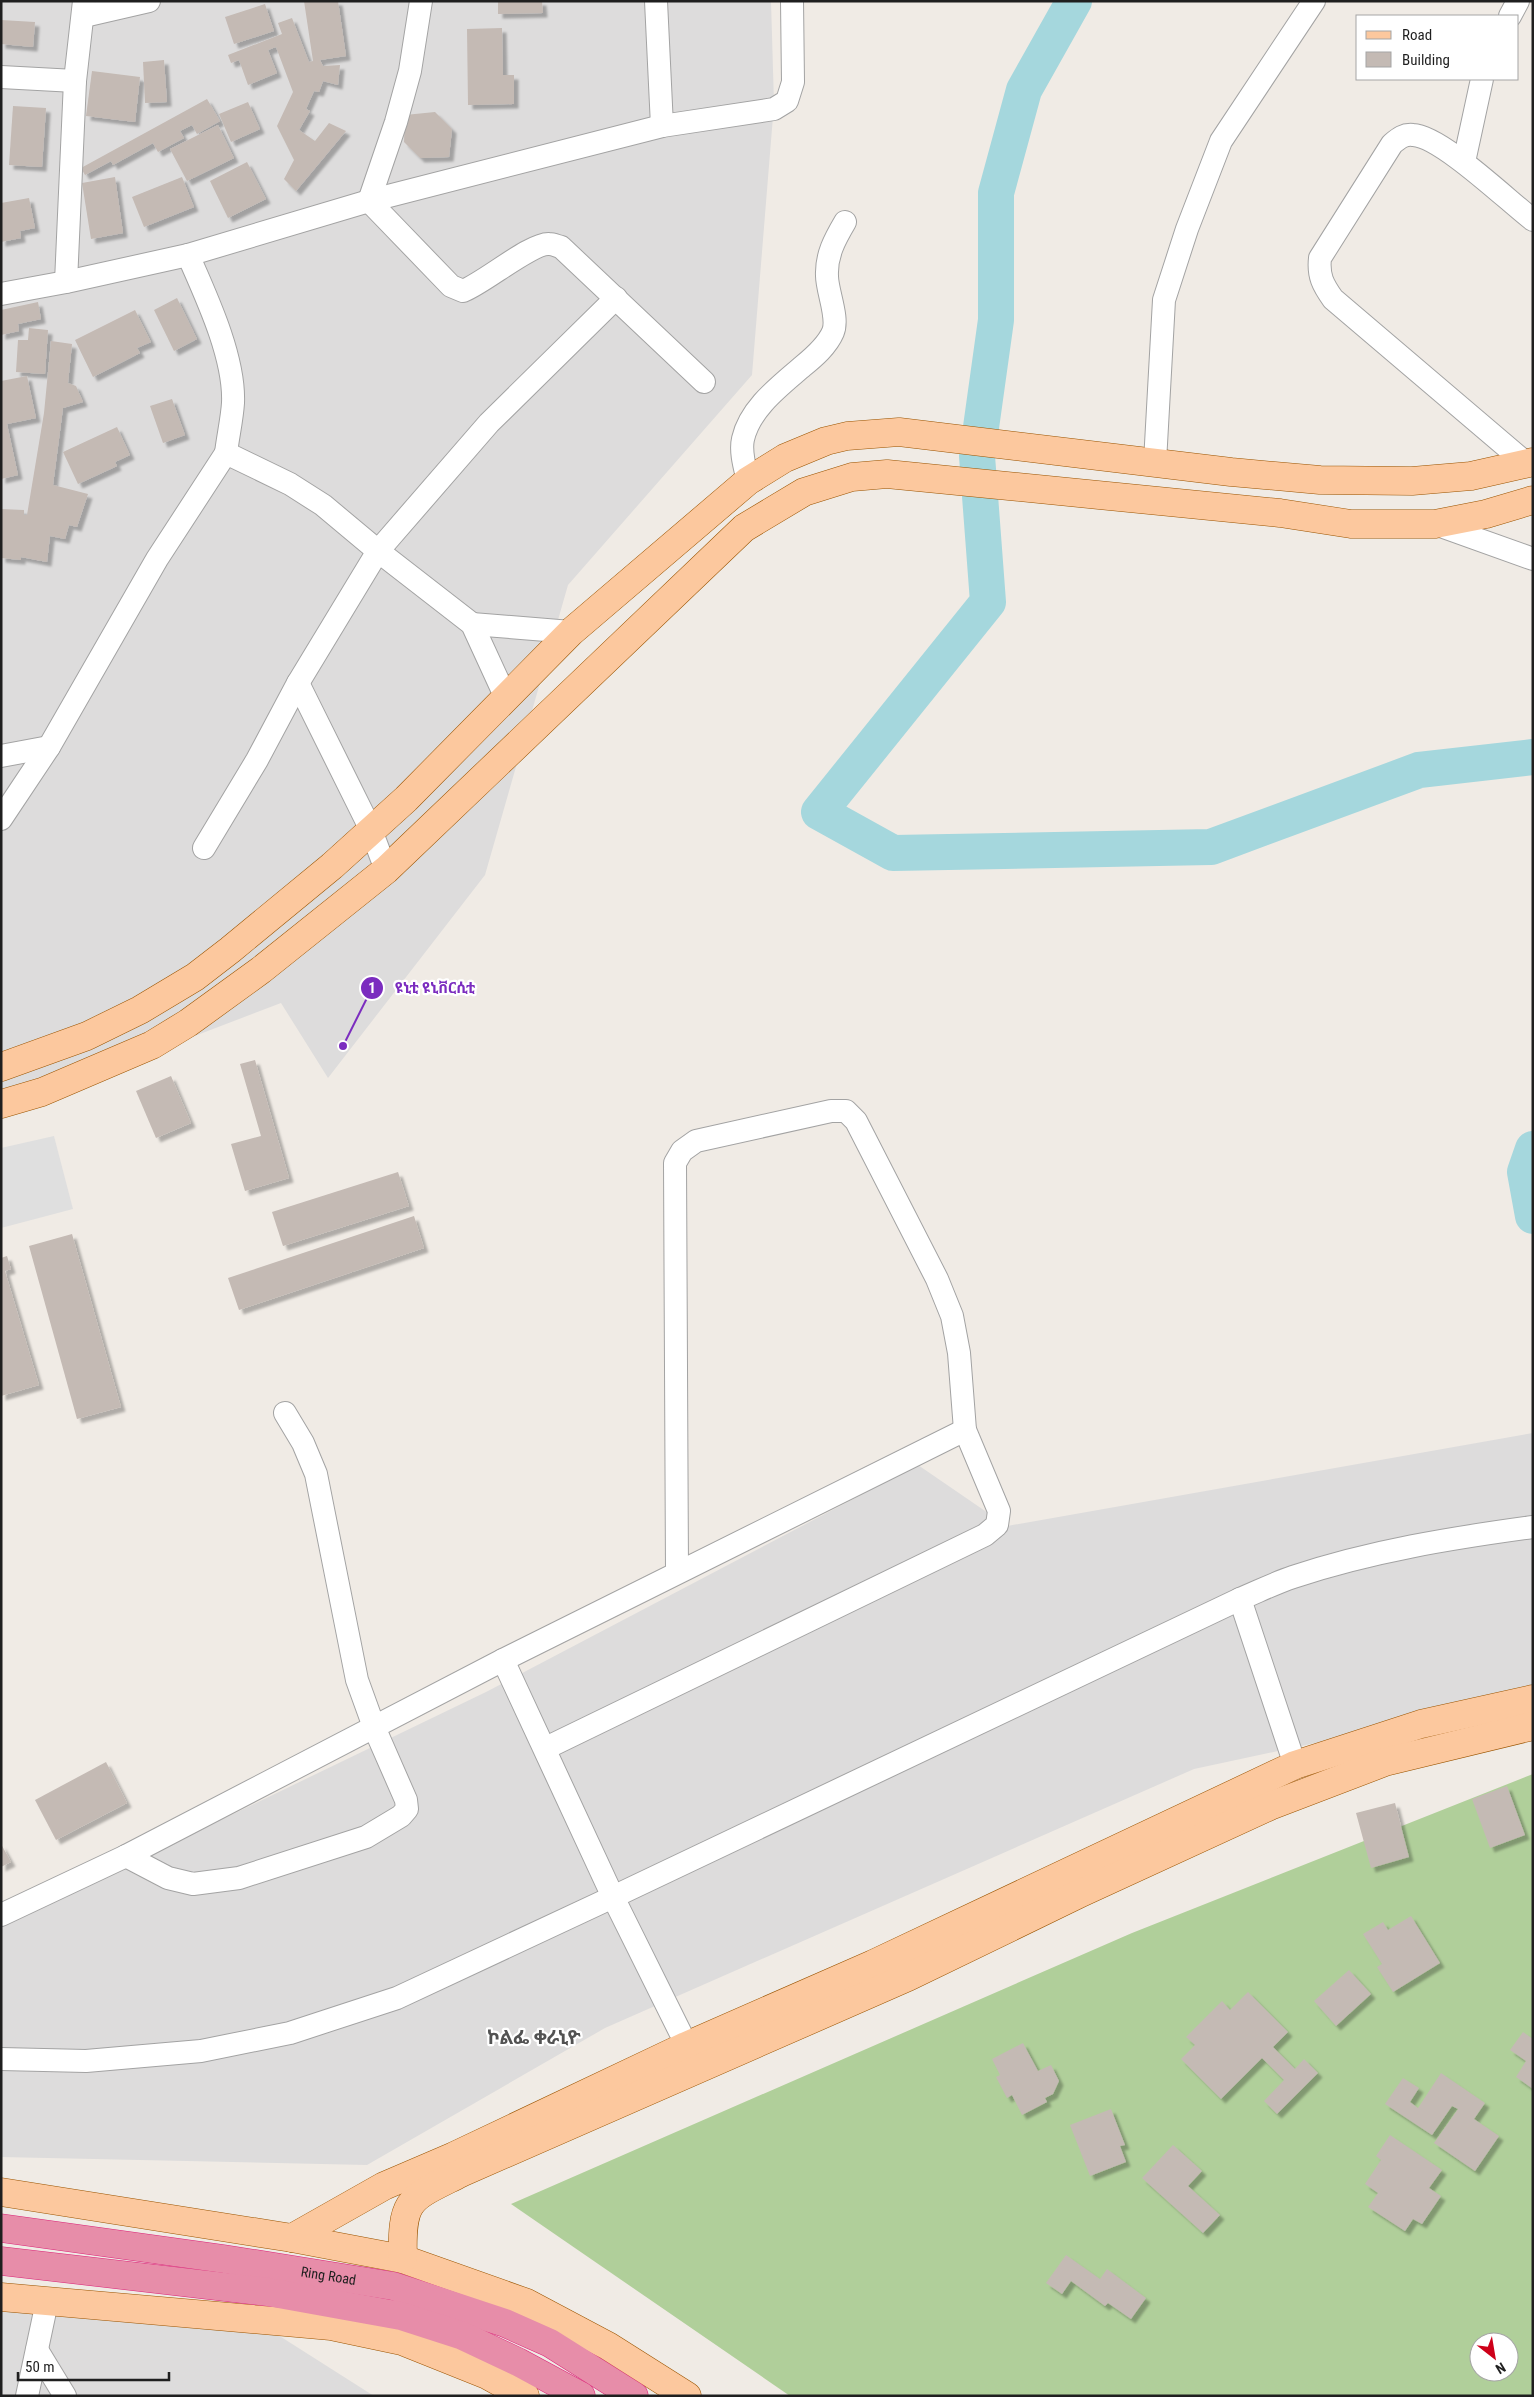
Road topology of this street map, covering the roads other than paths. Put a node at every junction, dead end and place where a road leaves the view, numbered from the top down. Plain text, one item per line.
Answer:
1 (148, 1) edge
2 (421, 1) edge
3 (656, 1) edge
4 (792, 1) edge
5 (1314, 1) edge
6 (1518, 1) edge
7 (84, 9) edge
8 (1511, 15) edge
9 (1, 77) edge
10 (1482, 80) edge
11 (75, 81) junction
12 (662, 126) junction
13 (1464, 162) junction
14 (369, 201) junction
15 (1529, 210) edge
16 (845, 222) dead end
17 (188, 255) junction
18 (66, 282) junction
19 (1, 294) edge
20 (616, 298) junction
21 (704, 382) dead end
22 (226, 453) junction
23 (1155, 462) junction
24 (1530, 463) edge
25 (1471, 476) junction
26 (748, 481) junction
27 (1533, 500) edge
28 (1486, 514) junction
29 (1435, 524) junction
30 (378, 551) junction
31 (1533, 559) edge
32 (472, 624) junction
33 (571, 632) junction
34 (298, 683) junction
35 (506, 698) junction
36 (49, 747) junction
37 (1, 756) edge
38 (1, 819) edge
39 (371, 830) junction
40 (204, 848) dead end
41 (386, 870) junction
42 (1, 1067) edge
43 (1, 1104) edge
44 (285, 1413) dead end
45 (965, 1430) junction
46 (1533, 1527) edge
47 (677, 1572) junction
48 (1240, 1600) junction
49 (503, 1660) junction
50 (1533, 1699) edge
51 (1533, 1726) edge
52 (374, 1727) junction
53 (546, 1748) junction
54 (1295, 1765) junction
55 (126, 1856) junction
56 (614, 1898) junction
57 (1, 1915) edge
58 (686, 2046) junction
59 (1, 2059) edge
60 (699, 2070) junction
61 (1, 2192) edge
62 (1, 2228) edge
63 (292, 2238) junction
64 (403, 2259) junction
65 (1, 2261) edge
66 (1, 2297) edge
67 (46, 2302) junction
68 (37, 2350) junction
69 (27, 2396) edge
70 (65, 2396) edge
71 (525, 2396) edge
72 (581, 2396) edge
73 (634, 2396) edge
74 (687, 2396) edge

1 - 7 street
2 - 14 street
3 - 12 street
4 - 12 street
5 - 23 street
6 - 8 street
7 - 11 street
9 - 11 street
10 - 13 street
11 - 18 street
12 - 14 street
13 - 15 street
13 - 24 street
14 - 17 street
14 - 20 street
16 - 26 street
17 - 18 street
17 - 22 street
18 - 19 street
20 - 21 street
20 - 30 street
22 - 30 street
22 - 36 street
23 - 25 main road
23 - 26 main road
24 - 25 main road
25 - 28 main road
26 - 33 main road
27 - 28 main road
28 - 29 main road
29 - 31 street
29 - 41 main road
30 - 32 street
30 - 34 street
32 - 33 street
32 - 35 street
33 - 35 main road
34 - 39 street
34 - 40 street
35 - 39 main road
36 - 37 street
36 - 38 street
39 - 41 street
39 - 42 main road
41 - 43 main road
44 - 52 street
45 - 47 street
45 - 47 street
45 - 53 street
46 - 48 street
47 - 49 street
48 - 54 street
48 - 56 street
49 - 52 street
49 - 53 street
50 - 54 main road
51 - 60 main road
52 - 55 street
52 - 55 street
53 - 56 street
54 - 58 main road
55 - 57 street
56 - 58 street
56 - 59 street
58 - 60 street
58 - 63 main road
60 - 64 main road
61 - 63 main road
62 - 73 highway, Ring Road
63 - 64 main road
64 - 74 main road
65 - 72 highway, Ring Road
66 - 67 main road
67 - 68 street
67 - 71 main road
68 - 69 street
68 - 70 street

